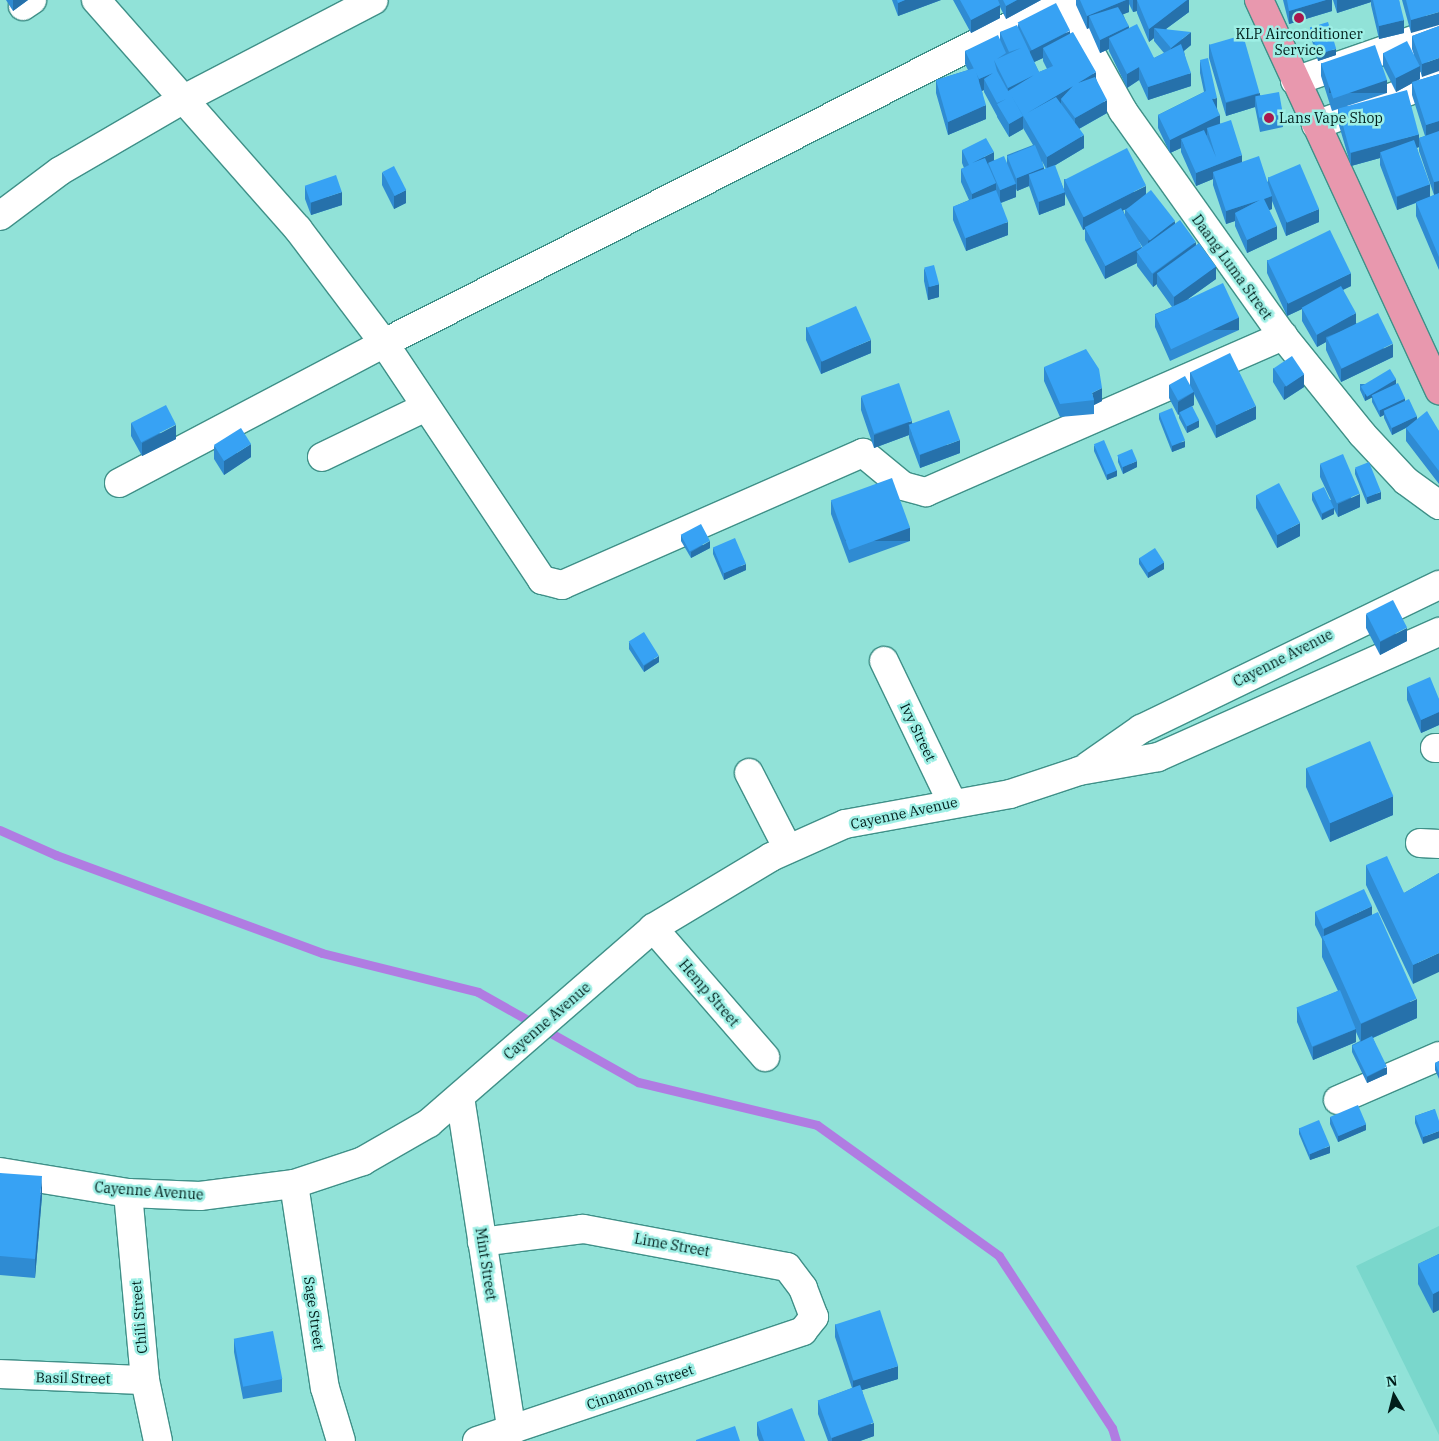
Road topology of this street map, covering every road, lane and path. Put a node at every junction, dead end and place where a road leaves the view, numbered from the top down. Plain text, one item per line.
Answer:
1 (96, 0) edge
2 (374, 0) edge
3 (1061, 0) edge
4 (1259, 0) edge
5 (1439, 31) edge
6 (1439, 80) edge
7 (1296, 81) junction
8 (182, 100) junction
9 (1316, 125) junction
10 (0, 216) edge
11 (1282, 336) junction
12 (384, 343) junction
13 (1439, 390) edge
14 (426, 407) junction
15 (322, 458) dead end
16 (119, 483) dead end
17 (1439, 505) edge
18 (1439, 585) edge
19 (1348, 625) junction
20 (1439, 632) edge
21 (884, 661) dead end
22 (1368, 664) junction
23 (1079, 771) junction
24 (749, 773) dead end
25 (952, 802) junction
26 (788, 849) junction
27 (653, 928) junction
28 (1439, 1056) edge
29 (765, 1057) dead end
30 (460, 1097) junction
31 (1338, 1100) dead end
32 (0, 1172) edge
33 (294, 1184) junction
34 (128, 1192) junction
35 (482, 1242) junction
36 (803, 1331) joint
37 (0, 1374) edge
38 (145, 1380) junction
39 (512, 1430) junction
40 (158, 1441) edge
41 (341, 1441) edge
42 (477, 1441) edge

1 - 8 street
2 - 8 street
3 - 11 street, Daang Luma Street
3 - 12 street
4 - 7 main road
5 - 7 street
6 - 9 street
7 - 9 main road
8 - 10 street
8 - 12 street
9 - 13 main road
11 - 14 street
11 - 17 street, Daang Luma Street
12 - 14 street
12 - 16 street
14 - 15 street
18 - 19 street, Cayenne Avenue
19 - 22 street
19 - 23 street, Cayenne Avenue
20 - 22 street, Cayenne Avenue
21 - 25 street, Ivy Street
22 - 23 street, Cayenne Avenue
23 - 25 street, Cayenne Avenue
24 - 26 street
25 - 26 street, Cayenne Avenue
26 - 27 street, Cayenne Avenue
27 - 29 street, Hemp Street
27 - 30 street, Cayenne Avenue
28 - 31 street
30 - 33 street, Cayenne Avenue
30 - 35 street, Mint Street
32 - 34 street, Cayenne Avenue
33 - 34 street, Cayenne Avenue
33 - 41 street, Sage Street
34 - 38 street, Chili Street
35 - 36 street, Lime Street
35 - 39 street, Mint Street
36 - 39 street, Cinnamon Street
37 - 38 street, Basil Street
38 - 40 street, Chili Street
39 - 42 street, Cinnamon Street

